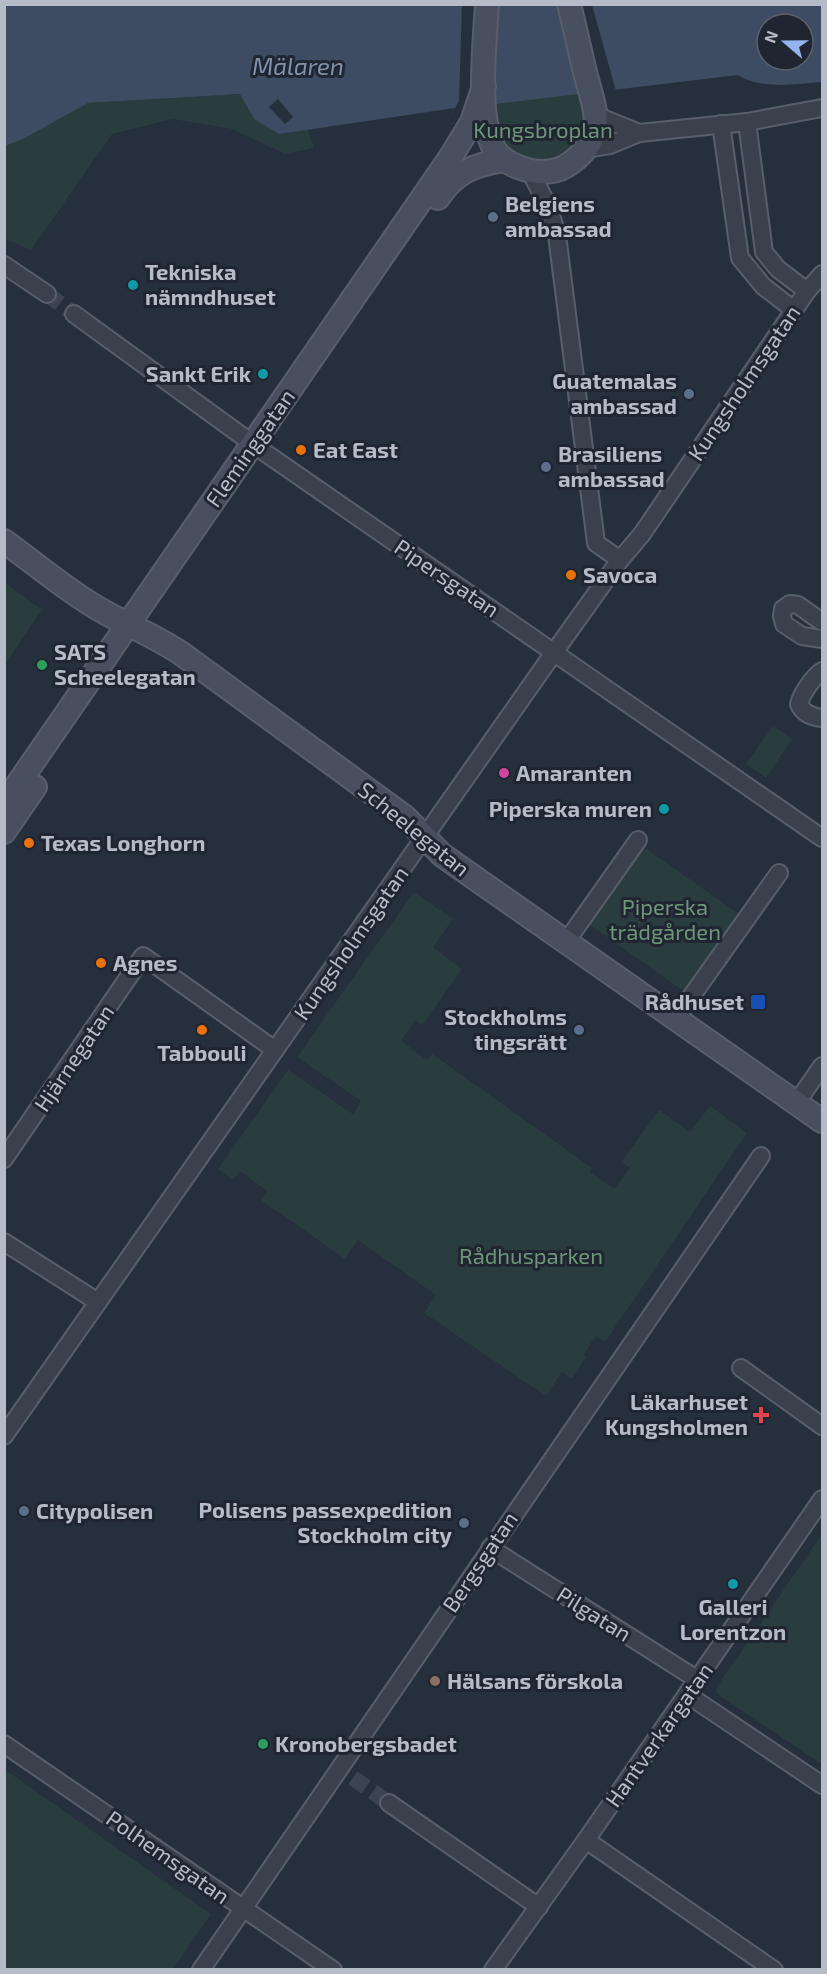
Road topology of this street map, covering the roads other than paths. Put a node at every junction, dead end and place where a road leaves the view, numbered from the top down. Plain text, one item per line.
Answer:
1 (487, 4) edge
2 (569, 4) edge
3 (822, 108) edge
4 (595, 111) junction
5 (479, 122) junction
6 (747, 122) junction
7 (721, 124) junction
8 (639, 133) junction
9 (586, 149) junction
10 (504, 160) junction
11 (530, 171) junction
12 (764, 252) junction
13 (740, 258) junction
14 (4, 265) edge
15 (822, 274) edge
16 (807, 291) junction
17 (46, 294) tunnel mouth
18 (794, 310) junction
19 (74, 314) tunnel mouth
20 (259, 448) junction
21 (4, 541) edge
22 (620, 561) junction
23 (822, 622) edge
24 (134, 628) junction
25 (822, 639) edge
26 (555, 651) junction
27 (822, 671) edge
28 (822, 718) edge
29 (4, 804) edge
30 (4, 832) edge
31 (424, 837) junction
32 (822, 838) edge
33 (638, 840) dead end
34 (779, 873) dead end
35 (566, 942) junction
36 (676, 1017) junction
37 (275, 1050) junction
38 (822, 1066) edge
39 (797, 1102) junction
40 (822, 1120) edge
41 (761, 1156) dead end
42 (4, 1160) edge
43 (4, 1242) edge
44 (98, 1302) junction
45 (741, 1368) dead end
46 (822, 1426) edge
47 (4, 1436) edge
48 (822, 1499) edge
49 (490, 1548) junction
50 (698, 1680) junction
51 (688, 1695) junction
52 (4, 1744) edge
53 (822, 1785) edge
54 (389, 1803) tunnel mouth
55 (586, 1840) junction
56 (539, 1907) junction
57 (242, 1908) junction
58 (201, 1970) edge
59 (333, 1970) edge
60 (493, 1970) edge
61 (774, 1970) edge

1 - 5 street
2 - 4 street
3 - 6 street
4 - 8 street
4 - 9 street
5 - 10 street
5 - 20 street, Fleminggatan
6 - 7 street
6 - 12 street
7 - 8 street
7 - 13 street
8 - 9 street
9 - 11 street
10 - 11 street
10 - 20 street, Fleminggatan
11 - 22 street
12 - 13 street
12 - 16 street
13 - 18 street
14 - 17 street
15 - 16 street, Kungsholmsgatan
16 - 18 street, Kungsholmsgatan
18 - 22 street, Kungsholmsgatan
19 - 20 street, Pipersgatan
20 - 24 street, Fleminggatan
20 - 26 street, Pipersgatan
21 - 24 street, Scheelegatan
22 - 26 street, Kungsholmsgatan
23 - 25 street
24 - 29 street, Fleminggatan
24 - 30 street, Fleminggatan
24 - 31 street, Scheelegatan
26 - 31 street, Kungsholmsgatan
26 - 32 street, Pipersgatan
27 - 28 street
31 - 35 street, Scheelegatan
31 - 37 street, Kungsholmsgatan
33 - 35 street
34 - 36 street
35 - 36 street, Scheelegatan
36 - 39 street, Scheelegatan
37 - 42 street, Hjärnegatan
37 - 44 street, Kungsholmsgatan
38 - 39 street
39 - 40 street, Scheelegatan
41 - 49 street, Bergsgatan
43 - 44 street
44 - 47 street, Kungsholmsgatan
45 - 46 street
48 - 50 street, Hantverkargatan
49 - 50 street, Pilgatan
49 - 57 street, Bergsgatan
50 - 51 street, Hantverkargatan
51 - 53 street
51 - 55 street, Hantverkargatan
52 - 57 street, Polhemsgatan
54 - 56 street
55 - 56 street, Hantverkargatan
55 - 61 street
56 - 60 street, Hantverkargatan
57 - 58 street, Bergsgatan
57 - 59 street, Polhemsgatan

